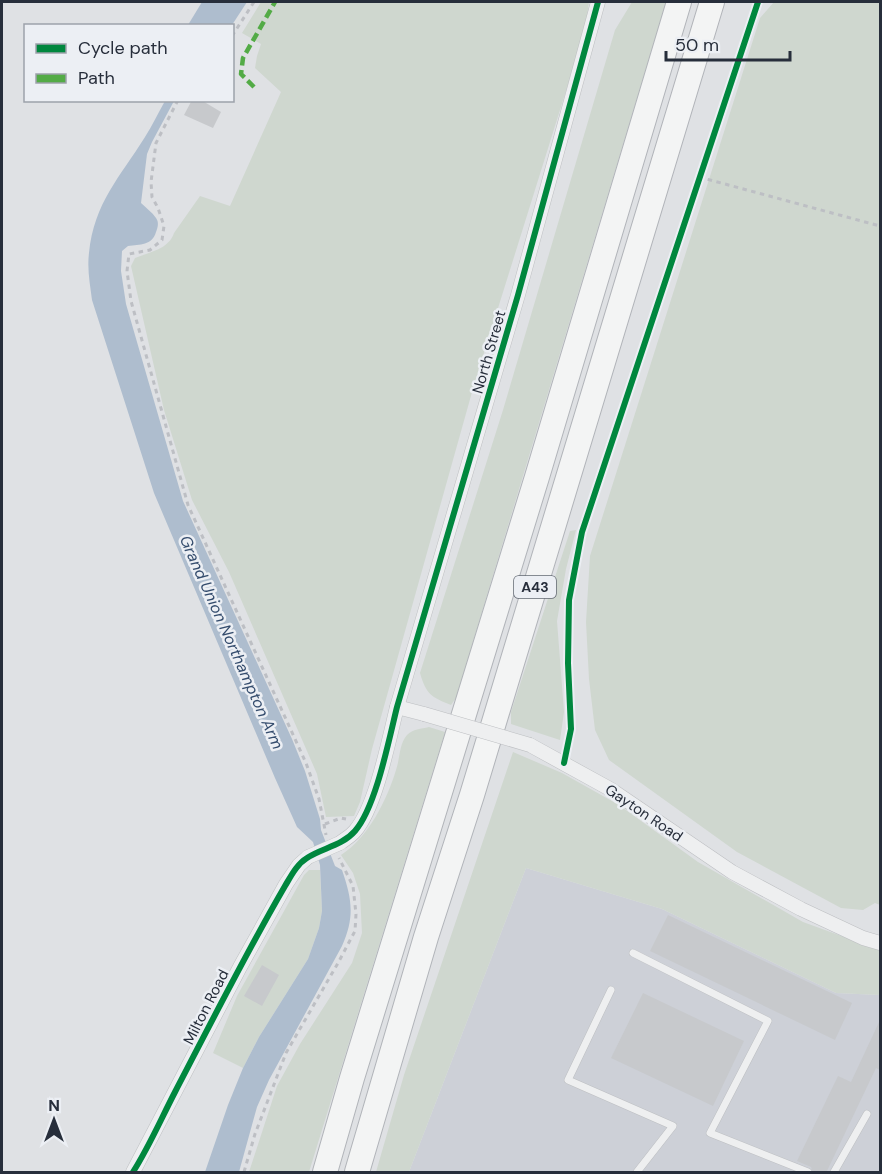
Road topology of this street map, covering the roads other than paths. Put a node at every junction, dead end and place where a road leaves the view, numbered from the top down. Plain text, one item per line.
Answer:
1 (598, 2) edge
2 (679, 2) edge
3 (712, 2) edge
4 (397, 707) junction
5 (880, 943) edge
6 (633, 953) dead end
7 (610, 990) dead end
8 (867, 1114) dead end
9 (133, 1173) edge
10 (325, 1173) edge
11 (357, 1173) edge
12 (637, 1173) edge
13 (808, 1173) edge
14 (834, 1173) edge

1 - 4 street, North Street
2 - 10 highway, A43
3 - 11 highway, A43
4 - 5 street, Gayton Road, bridge
4 - 9 street, Milton Road, bridge
6 - 13 lane
7 - 12 lane
8 - 14 lane

